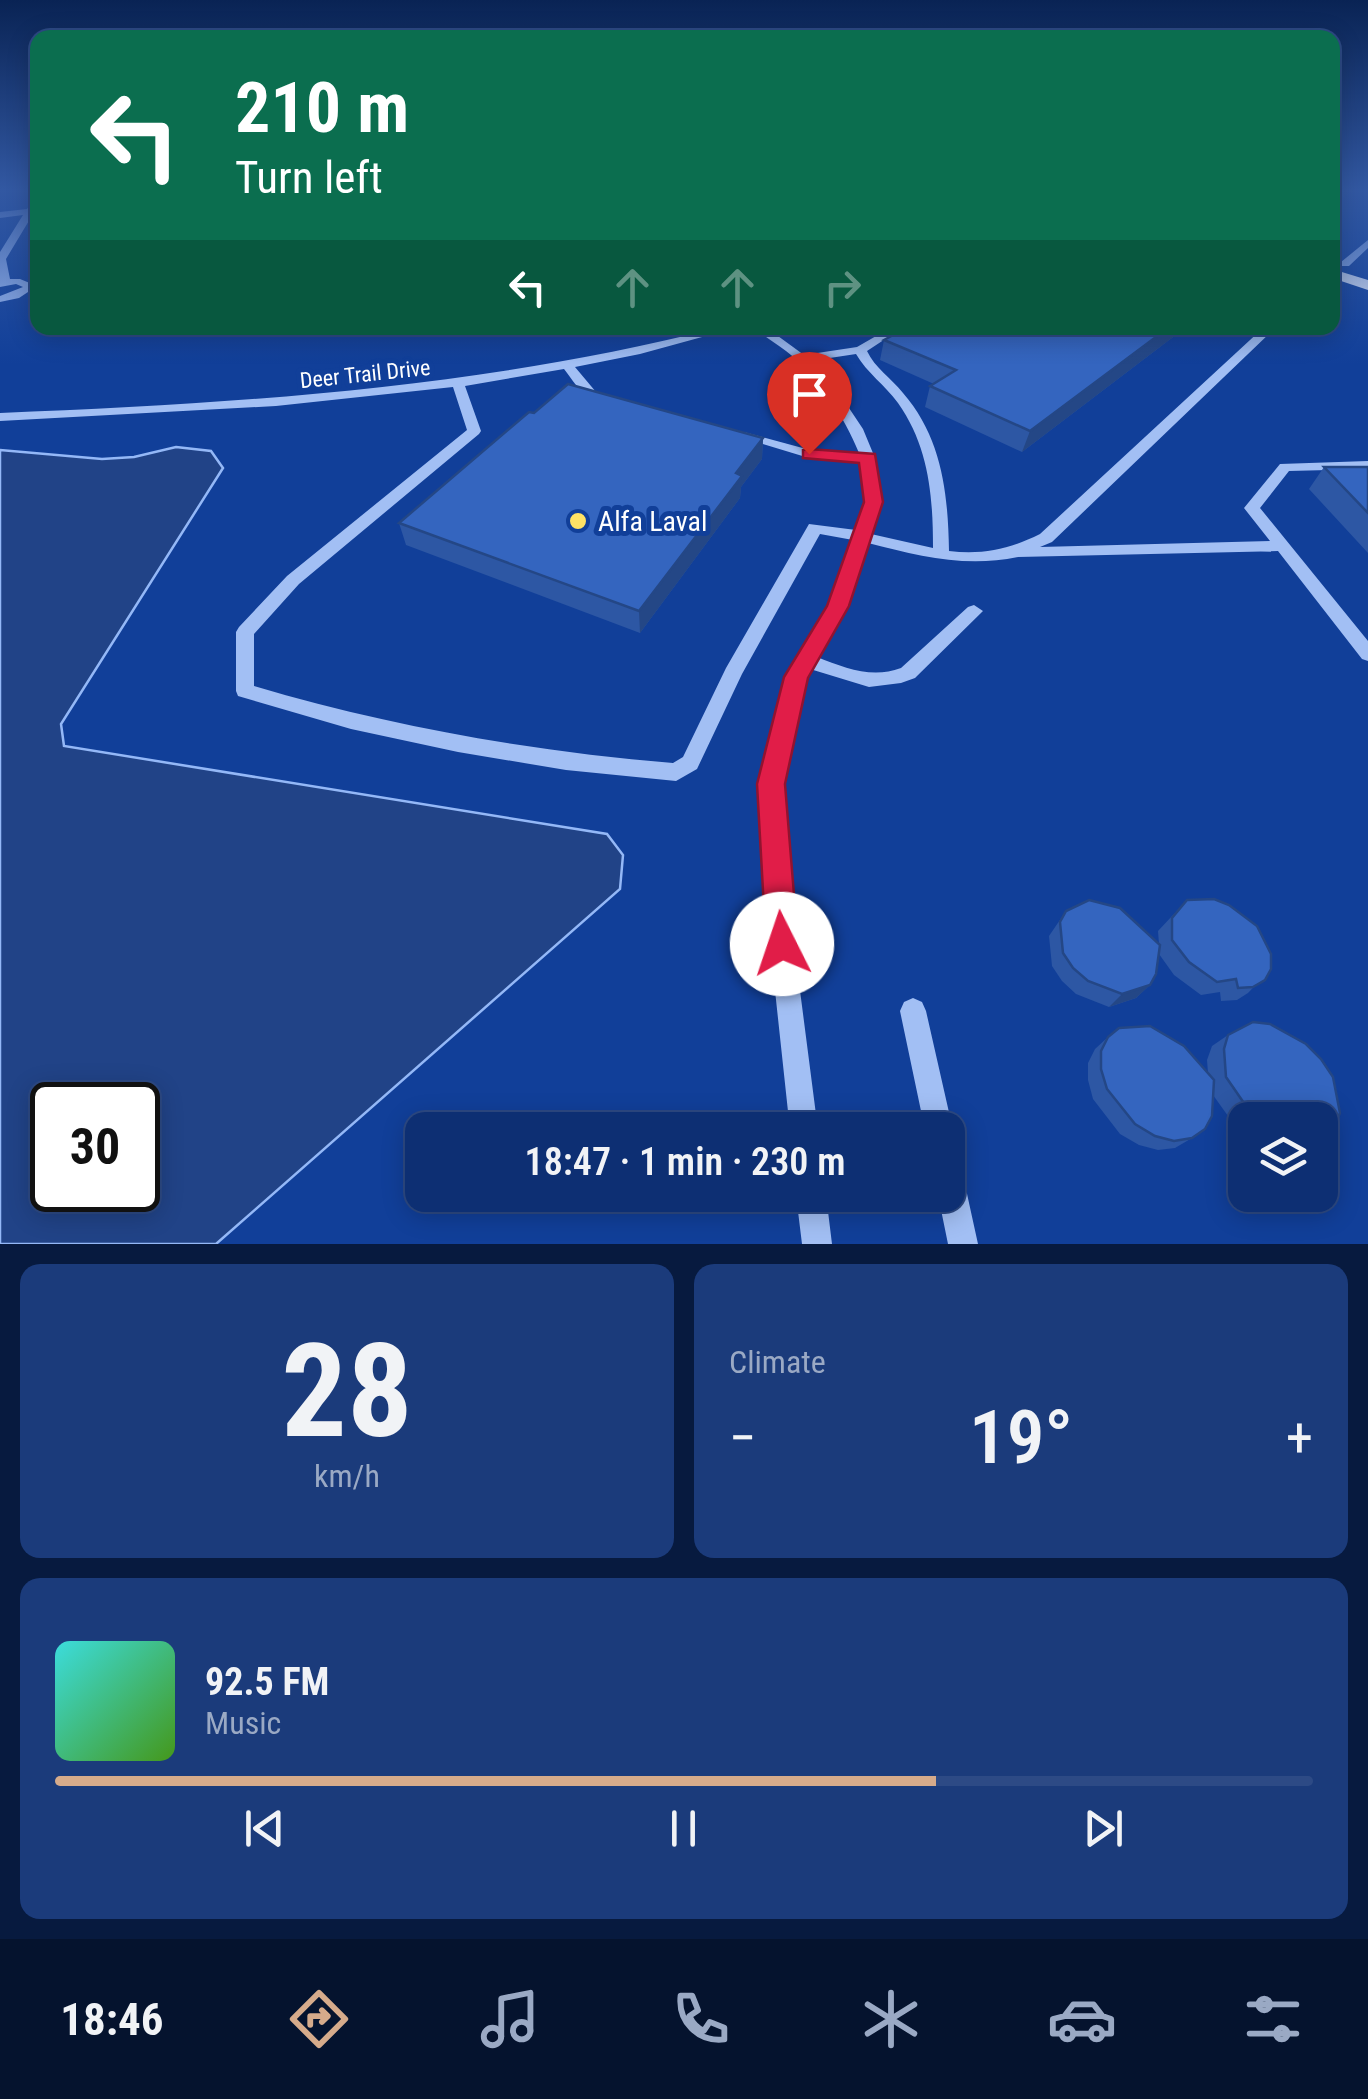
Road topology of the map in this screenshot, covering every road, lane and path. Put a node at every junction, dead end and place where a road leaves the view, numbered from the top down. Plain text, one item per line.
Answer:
1 (8, 248) edge
2 (1361, 248) edge
3 (1340, 264) edge
4 (1340, 268) edge
5 (1340, 269) edge
6 (1368, 272) edge
7 (30, 283) edge
8 (3, 284) edge
9 (1368, 284) edge
10 (30, 287) edge
11 (5, 298) edge
12 (0, 308) edge
13 (699, 335) edge
14 (769, 335) edge
15 (885, 335) edge
16 (1262, 335) edge
17 (860, 350) junction
18 (801, 359) junction
19 (568, 366) junction
20 (458, 384) junction
21 (627, 404) edge
22 (0, 417) edge
23 (736, 434) edge
24 (868, 458) junction
25 (1368, 465) edge
26 (863, 539) junction
27 (1282, 546) junction
28 (1016, 553) junction
29 (941, 555) junction
30 (974, 611) dead end
31 (1368, 654) edge
32 (806, 660) junction
33 (913, 1010) dead end
34 (802, 1112) edge
35 (935, 1112) edge
36 (813, 1212) edge
37 (956, 1212) edge
38 (817, 1244) edge
39 (963, 1244) edge

1 - 8 street
2 - 3 street
4 - 6 main road
5 - 9 main road
7 - 8 street
10 - 11 street
11 - 12 street
13 - 19 street, Deer Trail Drive
14 - 18 street
15 - 17 street
16 - 28 street
17 - 18 street
17 - 29 street
18 - 24 street
19 - 20 street, Deer Trail Drive
19 - 21 street
20 - 22 street, Deer Trail Drive
20 - 26 street
23 - 24 street
24 - 26 street
25 - 27 street
26 - 29 street
26 - 32 street
27 - 28 street
27 - 31 street
28 - 29 street
30 - 32 street
32 - 34 street
33 - 35 street
36 - 38 street
37 - 39 street

